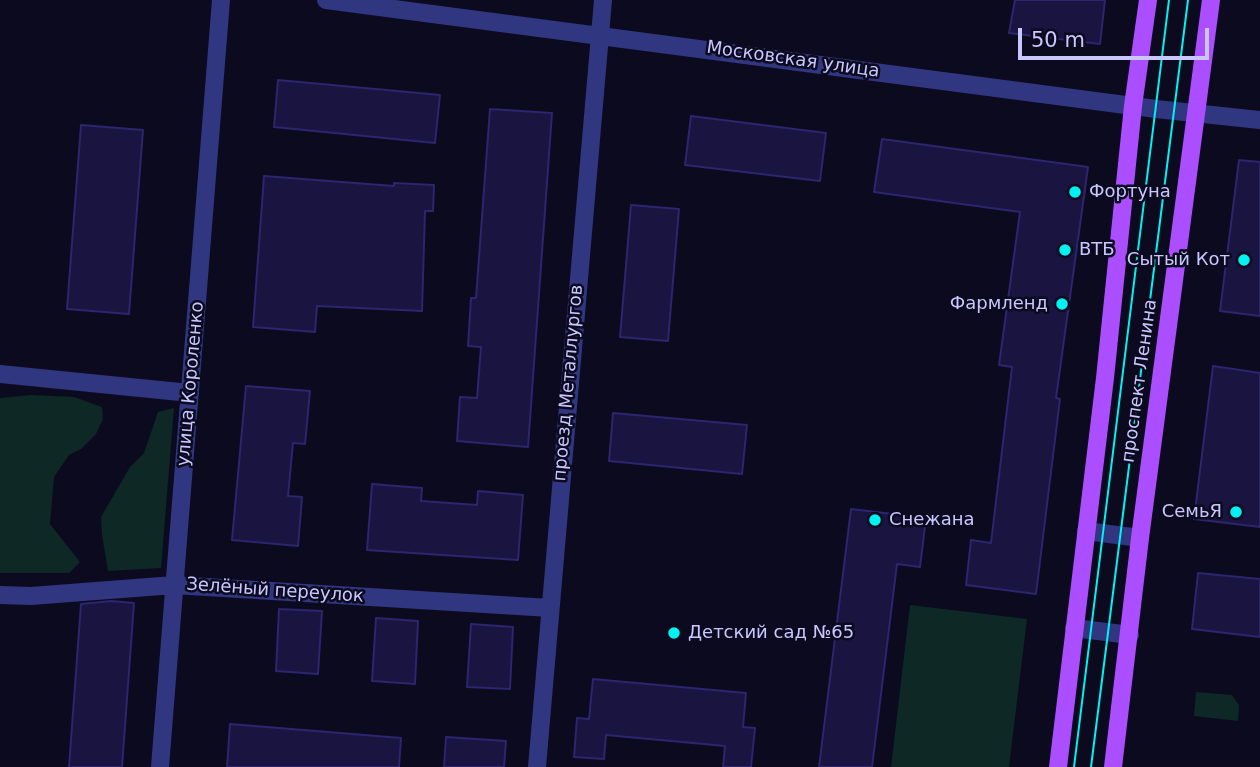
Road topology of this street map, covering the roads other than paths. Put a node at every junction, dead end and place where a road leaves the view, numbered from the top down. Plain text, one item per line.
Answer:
1 (221, 0) edge
2 (327, 0) edge
3 (603, 0) edge
4 (1147, 0) edge
5 (1211, 0) edge
6 (600, 34) junction
7 (1133, 106) junction
8 (1198, 113) junction
9 (1260, 121) edge
10 (0, 374) edge
11 (190, 393) junction
12 (1086, 531) junction
13 (1140, 538) junction
14 (174, 585) junction
15 (0, 595) edge
16 (550, 608) junction
17 (1074, 628) junction
18 (1130, 635) junction
19 (160, 767) edge
20 (537, 767) edge
21 (1058, 767) edge
22 (1113, 767) edge

1 - 11 street, улица Короленко
2 - 6 street, Московская улица
3 - 6 street, проезд Металлургов
4 - 7 main road, проспект Ленина
5 - 8 main road, проспект Ленина
6 - 7 street, Московская улица
6 - 16 street, проезд Металлургов
7 - 8 street, Московская улица
7 - 12 main road, проспект Ленина
8 - 9 street, Московская улица
8 - 13 main road, проспект Ленина
10 - 11 street
11 - 14 street, улица Короленко
12 - 13 street
12 - 17 main road, проспект Ленина
13 - 18 main road, проспект Ленина
14 - 15 street, Зелёный переулок
14 - 16 street, Зелёный переулок
14 - 19 street, улица Короленко
16 - 20 street, проезд Металлургов
17 - 18 street
17 - 21 main road, проспект Ленина
18 - 22 main road, проспект Ленина

